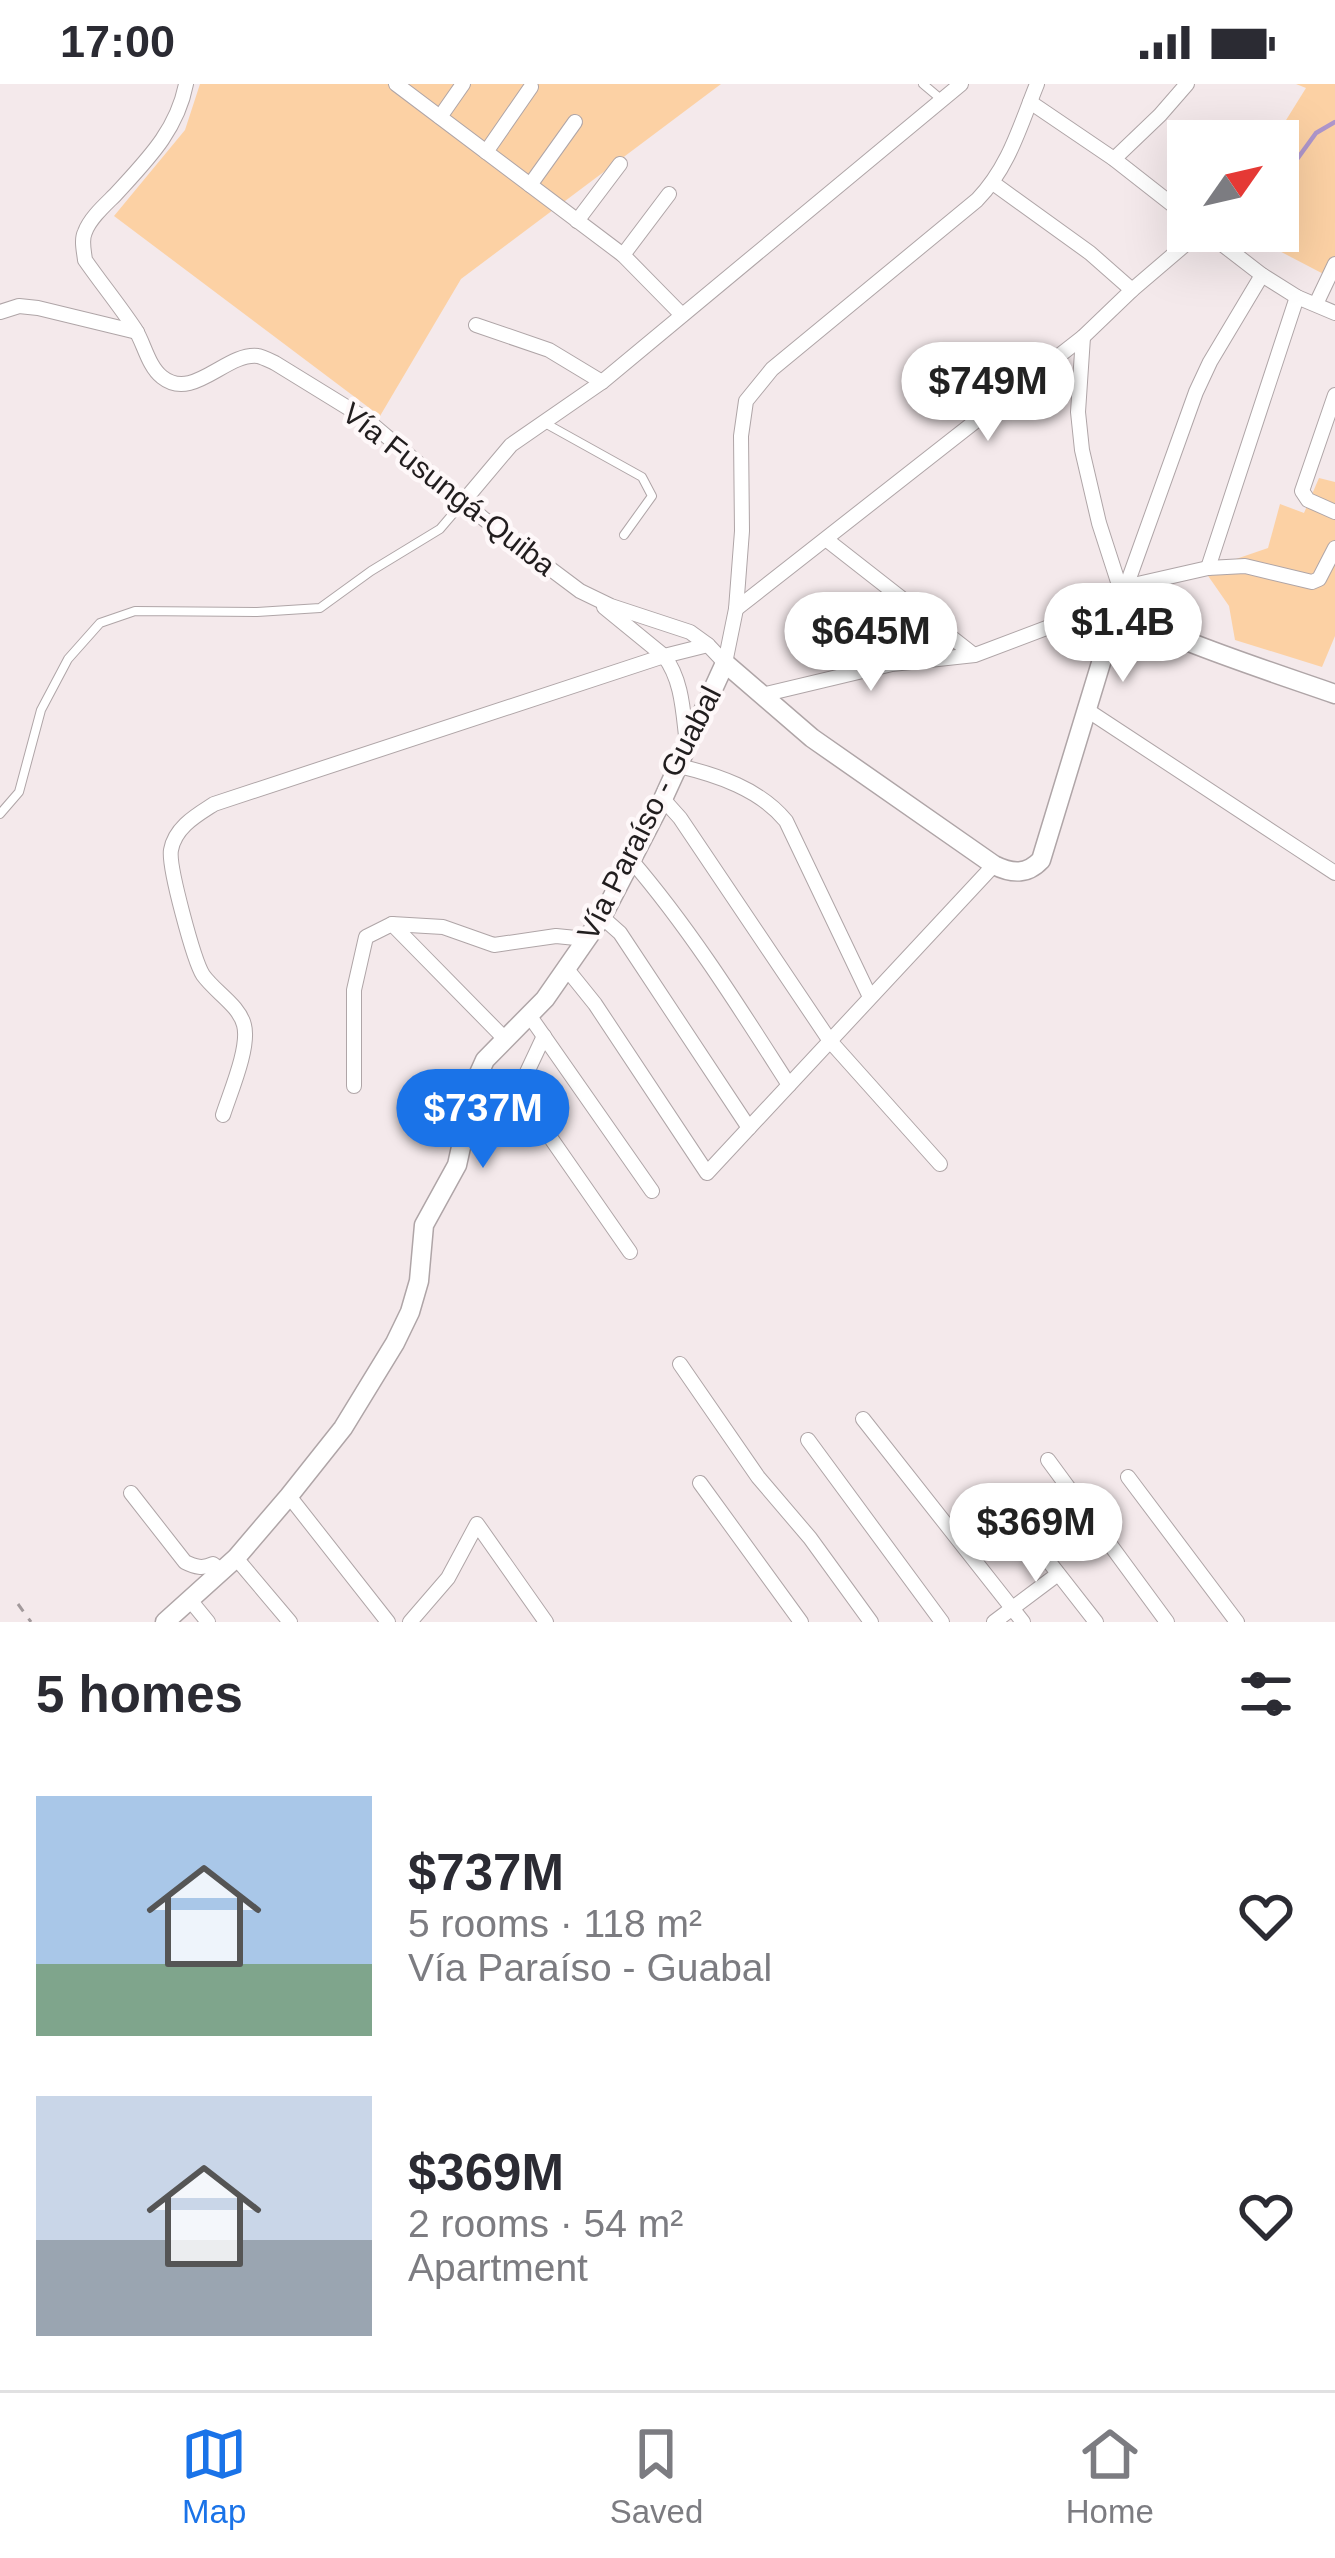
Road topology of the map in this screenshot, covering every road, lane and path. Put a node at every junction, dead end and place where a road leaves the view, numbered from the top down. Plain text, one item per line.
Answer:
1 (186, 84) edge
2 (396, 84) edge
3 (464, 84) edge
4 (922, 84) edge
5 (961, 84) edge
6 (1037, 84) edge
7 (1187, 84) edge
8 (531, 87) dead end
9 (942, 100) junction
10 (1030, 102) junction
11 (440, 117) junction
12 (575, 122) dead end
13 (486, 152) junction
14 (1114, 159) junction
15 (620, 164) dead end
16 (993, 183) junction
17 (530, 185) junction
18 (669, 194) dead end
19 (1167, 201) edge
20 (578, 221) junction
21 (1178, 252) edge
22 (1231, 252) edge
23 (623, 255) junction
24 (1335, 264) edge
25 (1262, 275) junction
26 (1132, 290) junction
27 (1297, 296) junction
28 (1316, 304) junction
29 (0, 312) edge
30 (1335, 313) edge
31 (682, 315) junction
32 (476, 325) dead end
33 (137, 332) junction
34 (1083, 337) junction
35 (602, 382) junction
36 (1335, 395) edge
37 (541, 421) junction
38 (464, 502) junction
39 (1335, 512) edge
40 (624, 536) dead end
41 (826, 540) junction
42 (1335, 548) edge
43 (1208, 568) junction
44 (1123, 591) junction
45 (596, 600) junction
46 (736, 609) junction
47 (1135, 620) junction
48 (708, 645) junction
49 (974, 655) junction
50 (664, 656) junction
51 (724, 663) junction
52 (1335, 694) edge
53 (761, 695) junction
54 (1087, 710) junction
55 (683, 756) junction
56 (663, 799) junction
57 (0, 814) edge
58 (631, 860) junction
59 (994, 865) junction
60 (1335, 873) edge
61 (602, 917) junction
62 (392, 924) junction
63 (586, 939) junction
64 (566, 968) junction
65 (870, 997) junction
66 (529, 1015) junction
67 (544, 1036) junction
68 (505, 1040) junction
69 (830, 1041) junction
70 (788, 1085) junction
71 (354, 1086) dead end
72 (223, 1115) dead end
73 (748, 1128) junction
74 (940, 1164) dead end
75 (652, 1191) dead end
76 (630, 1252) dead end
77 (680, 1364) dead end
78 (862, 1419) dead end
79 (808, 1440) dead end
80 (1048, 1460) dead end
81 (1128, 1477) dead end
82 (700, 1483) dead end
83 (130, 1493) dead end
84 (289, 1496) junction
85 (974, 1558) junction
86 (229, 1564) junction
87 (1058, 1574) junction
88 (190, 1600) junction
89 (18, 1604) dead end
90 (1012, 1609) junction
91 (32, 1622) edge
92 (165, 1622) edge
93 (208, 1622) edge
94 (290, 1622) edge
95 (388, 1622) edge
96 (410, 1622) edge
97 (546, 1622) edge
98 (801, 1622) edge
99 (871, 1622) edge
100 (942, 1622) edge
101 (994, 1622) edge
102 (1023, 1622) edge
103 (1096, 1622) edge
104 (1167, 1622) edge
105 (1237, 1622) edge

1 - 33 street, Vía Fusungá-Quiba
2 - 11 street
3 - 11 street
4 - 9 lane
5 - 9 street
6 - 10 street
7 - 14 street
8 - 13 street
9 - 31 street
10 - 14 street
10 - 16 street
11 - 13 street
12 - 17 street
13 - 17 street
14 - 19 street
15 - 20 street
16 - 26 street
16 - 46 street
17 - 20 street
18 - 23 street
20 - 23 street
21 - 26 street
22 - 25 street
23 - 31 street
24 - 28 street
25 - 27 street
25 - 44 street
26 - 34 street
27 - 28 street
27 - 43 street
28 - 30 street
29 - 33 street
31 - 35 street
32 - 35 street
33 - 38 street, Vía Fusungá-Quiba
34 - 41 street
34 - 44 street
35 - 37 street
36 - 39 street
37 - 38 street
37 - 40 lane
38 - 45 street, Vía Fusungá-Quiba
38 - 57 lane
41 - 46 street
41 - 49 street
42 - 43 street
43 - 44 street
44 - 47 street
44 - 49 street
45 - 48 street
45 - 50 street
46 - 51 street
47 - 52 street
47 - 54 street
48 - 50 street
48 - 51 street
49 - 53 street
50 - 55 street
50 - 72 street
51 - 53 street, Vía Paraíso - Guabal
51 - 55 street, Vía Paraíso - Guabal
53 - 59 street, Vía Paraíso - Guabal
54 - 59 street
54 - 60 street
55 - 56 street, Vía Paraíso - Guabal
55 - 65 street
56 - 58 street, Vía Paraíso - Guabal
56 - 69 street
58 - 61 street, Vía Paraíso - Guabal
58 - 70 street
59 - 65 street
61 - 63 street, Vía Paraíso - Guabal
61 - 73 street
62 - 63 street
62 - 68 street
62 - 71 street
63 - 64 street, Vía Paraíso - Guabal
64 - 66 street, Vía Paraíso - Guabal
64 - 73 street
65 - 69 street
66 - 67 street
66 - 68 street, Vía Paraíso - Guabal
67 - 75 street
67 - 76 street
68 - 84 street, Vía Paraíso - Guabal
69 - 70 street
69 - 74 street
70 - 73 street
77 - 99 street
78 - 85 street
79 - 100 street
80 - 104 street
81 - 105 street
82 - 98 street
83 - 86 street
84 - 86 street, Vía Paraíso - Guabal
84 - 95 street
85 - 87 street
85 - 90 street
86 - 88 street, Vía Paraíso - Guabal
86 - 94 street
87 - 90 street
87 - 103 street
88 - 92 street, Vía Paraíso - Guabal
88 - 93 street
89 - 91 path
90 - 101 street
90 - 102 street
96 - 97 street

